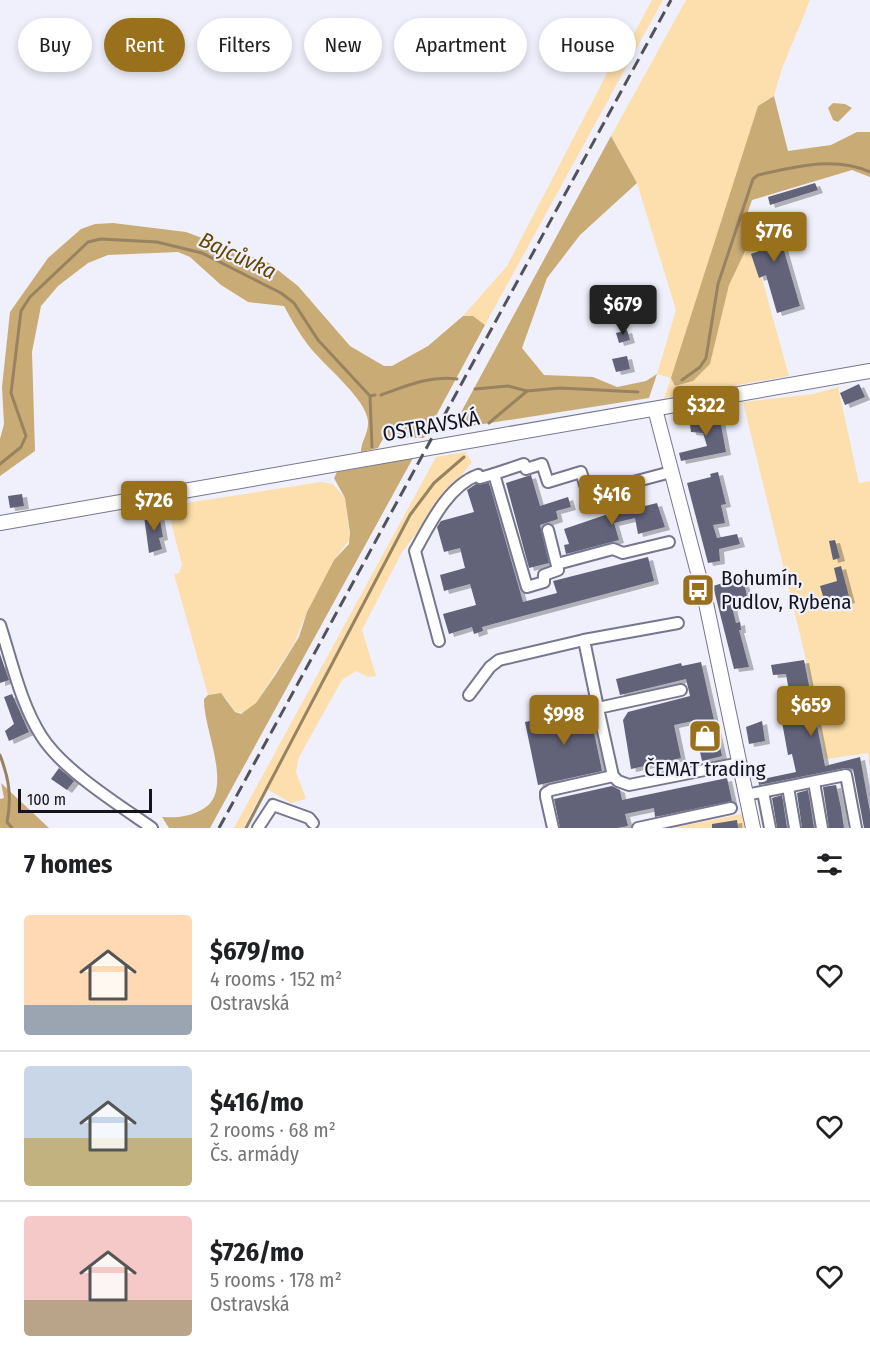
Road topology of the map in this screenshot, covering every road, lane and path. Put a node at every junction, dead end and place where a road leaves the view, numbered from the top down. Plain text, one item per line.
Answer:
1 (870, 371) edge
2 (655, 409) junction
3 (671, 472) junction
4 (494, 474) junction
5 (0, 523) edge
6 (548, 530) dead end
7 (669, 542) dead end
8 (557, 564) junction
9 (678, 623) dead end
10 (0, 625) edge
11 (584, 640) junction
12 (438, 641) dead end
13 (681, 690) dead end
14 (470, 695) dead end
15 (598, 708) junction
16 (740, 763) junction
17 (613, 776) junction
18 (814, 782) junction
19 (788, 787) junction
20 (762, 792) junction
21 (746, 795) junction
22 (731, 808) dead end
23 (313, 823) dead end
24 (152, 828) edge
25 (258, 828) edge
26 (553, 828) edge
27 (639, 828) edge
28 (753, 828) edge
29 (770, 828) edge
30 (795, 828) edge
31 (822, 828) edge
32 (856, 828) edge

1 - 2 main road, OSTRAVSKÁ
2 - 3 main road
2 - 5 main road, OSTRAVSKÁ
3 - 4 street
3 - 16 main road
4 - 8 street
4 - 12 street
6 - 8 street
7 - 8 street
9 - 11 street
10 - 24 street
11 - 14 street
11 - 15 street
13 - 15 street
15 - 17 street
16 - 17 street
16 - 21 main road
17 - 26 street
18 - 19 street
18 - 31 street
18 - 32 street
19 - 20 street
19 - 30 street
20 - 21 street
20 - 29 street
21 - 28 main road
22 - 27 street
23 - 25 street

